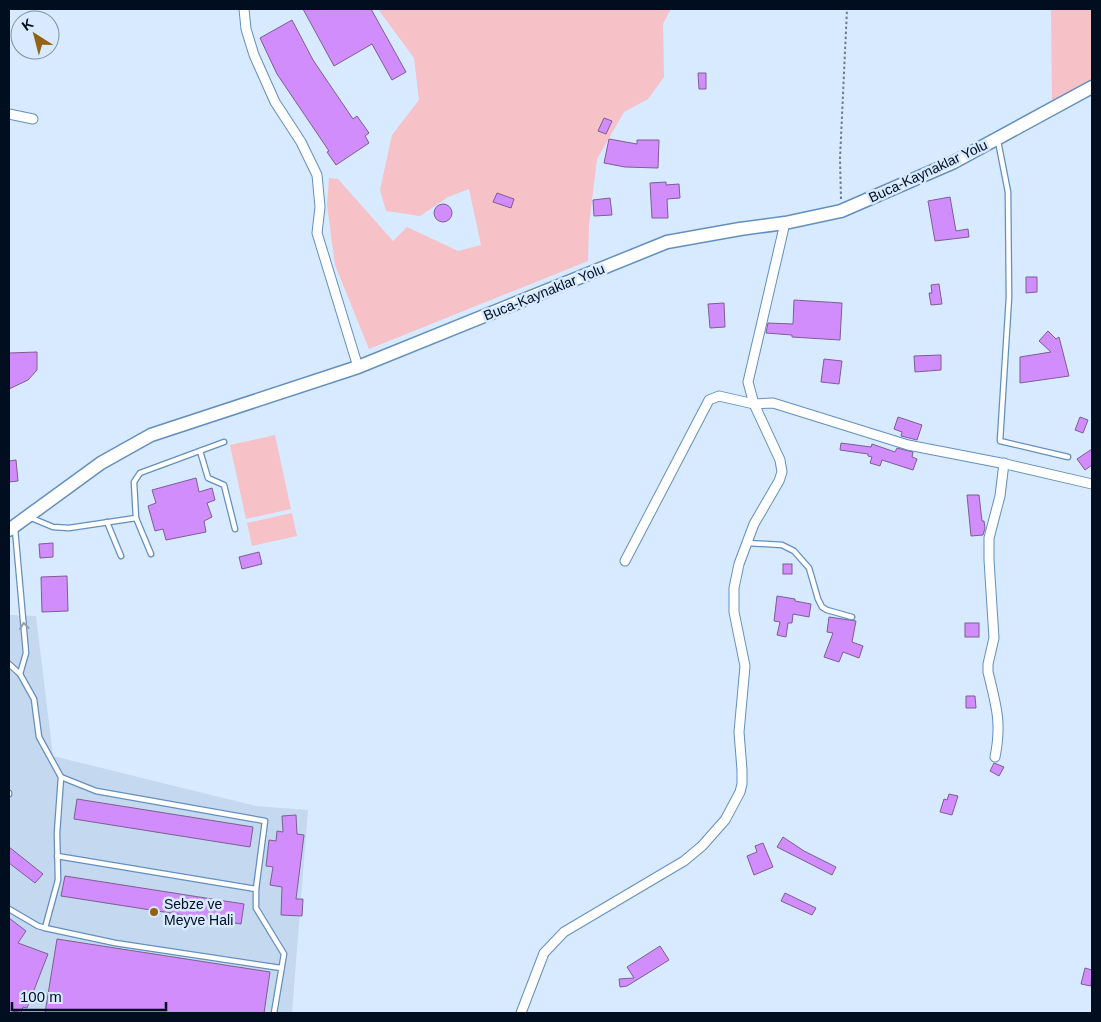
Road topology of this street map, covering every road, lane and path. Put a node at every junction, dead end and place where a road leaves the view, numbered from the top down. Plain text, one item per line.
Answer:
1 (244, 9) edge
2 (847, 9) edge
3 (1092, 87) edge
4 (9, 114) edge
5 (32, 119) dead end
6 (997, 138) junction
7 (841, 211) junction
8 (785, 223) junction
9 (358, 367) junction
10 (754, 404) junction
11 (224, 442) dead end
12 (200, 451) junction
13 (1068, 457) dead end
14 (1004, 463) junction
15 (1092, 484) edge
16 (28, 517) junction
17 (136, 518) junction
18 (106, 522) junction
19 (12, 529) edge
20 (235, 529) dead end
21 (747, 544) junction
22 (152, 554) dead end
23 (121, 556) dead end
24 (625, 560) dead end
25 (852, 617) dead end
26 (9, 664) edge
27 (20, 674) junction
28 (995, 757) dead end
29 (61, 777) junction
30 (57, 856) junction
31 (256, 888) junction
32 (9, 909) edge
33 (45, 928) junction
34 (281, 968) junction
35 (274, 1013) edge
36 (521, 1013) edge

1 - 9 street
2 - 7 path
3 - 6 street, Buca-Kaynaklar Yolu
4 - 5 street
6 - 7 street, Buca-Kaynaklar Yolu
6 - 13 lane
7 - 8 street, Buca-Kaynaklar Yolu
8 - 9 street, Buca-Kaynaklar Yolu
8 - 10 street
9 - 16 street, Buca-Kaynaklar Yolu
10 - 14 street
10 - 21 street
10 - 24 street
11 - 12 lane
12 - 17 lane
12 - 20 lane
14 - 15 street
14 - 28 street
16 - 18 lane
16 - 19 street, Buca-Kaynaklar Yolu
17 - 18 lane
17 - 22 lane
18 - 23 lane
27 -> 19 lane
21 - 25 lane
21 - 36 street
26 - 27 lane
27 - 29 lane
29 - 30 lane
29 - 31 lane
30 - 31 lane
30 - 33 lane
31 - 34 lane
32 - 33 lane
33 - 34 lane
34 - 35 lane

